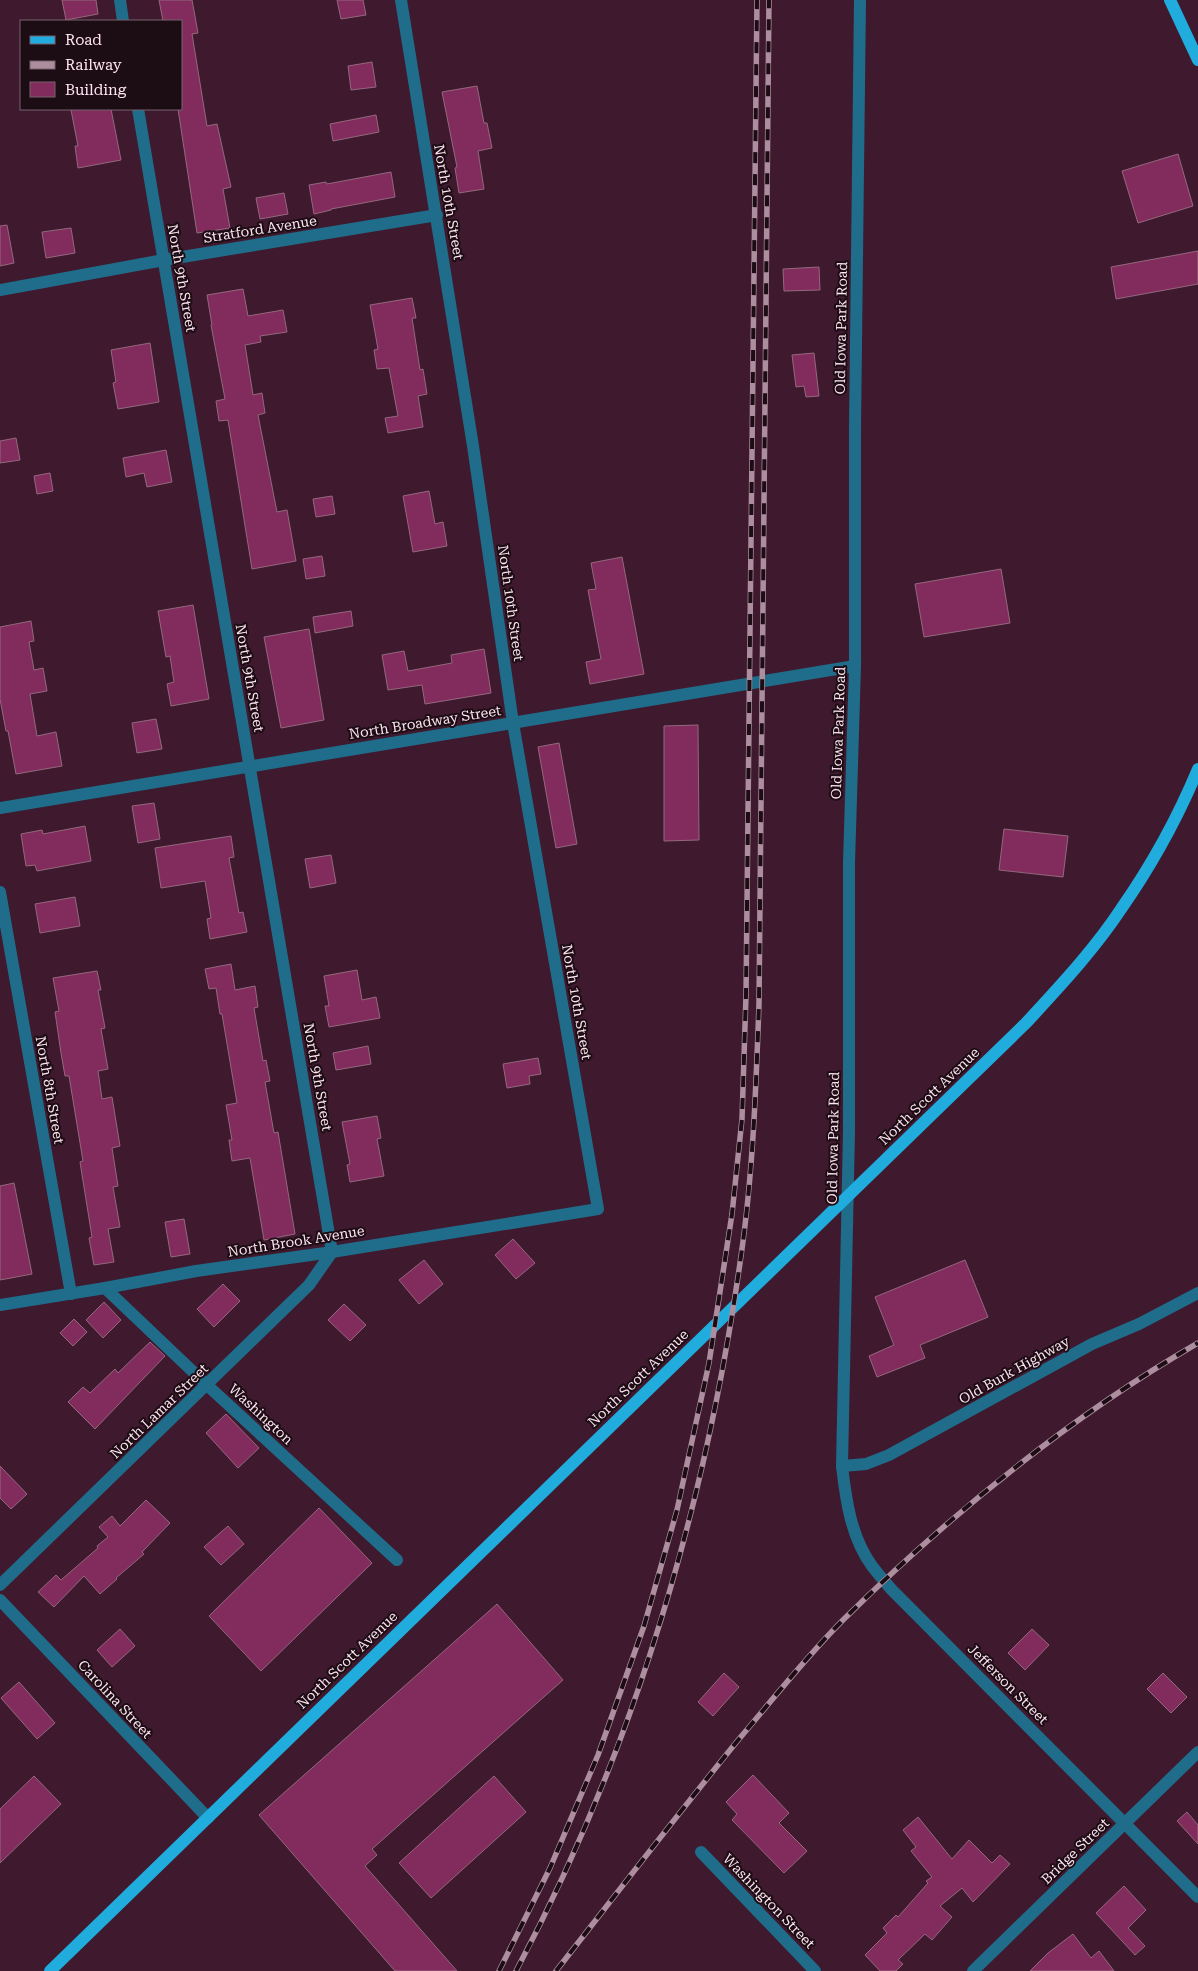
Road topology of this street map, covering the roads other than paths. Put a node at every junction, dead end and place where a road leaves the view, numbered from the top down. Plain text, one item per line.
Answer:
1 (120, 0) edge
2 (401, 0) edge
3 (860, 0) edge
4 (1170, 0) edge
5 (123, 20) edge
6 (1198, 60) edge
7 (138, 110) edge
8 (437, 215) junction
9 (164, 260) junction
10 (0, 290) edge
11 (855, 666) junction
12 (513, 723) junction
13 (250, 767) junction
14 (1198, 769) edge
15 (0, 808) edge
16 (0, 892) edge
17 (598, 1209) joint
18 (332, 1252) junction
19 (105, 1288) junction
20 (1198, 1293) edge
21 (71, 1294) junction
22 (0, 1305) edge
23 (207, 1385) junction
24 (842, 1466) junction
25 (397, 1560) dead end
26 (0, 1585) edge
27 (0, 1600) edge
28 (1198, 1752) edge
29 (208, 1818) junction
30 (1125, 1823) junction
31 (701, 1852) dead end
32 (1198, 1897) edge
33 (50, 1971) edge
34 (815, 1971) edge
35 (973, 1971) edge

1 - 5 street
2 - 8 street, North 10th Street
3 - 11 street, Old Iowa Park Road
4 - 6 main road
7 - 9 street, North 9th Street
8 - 9 street, Stratford Avenue
8 - 12 street, North 10th Street
9 - 10 street, Stratford Avenue
9 - 13 street, North 9th Street
11 - 12 street, North Broadway Street
11 - 24 street, Old Iowa Park Road
12 - 13 street, North Broadway Street
12 - 17 street, North 10th Street
13 - 15 street, North Broadway Street
13 - 18 street, North 9th Street
14 - 29 main road, North Scott Avenue
16 - 21 street, North 8th Street
17 - 18 street, North Brook Avenue
18 - 19 street, North Brook Avenue
18 - 23 street, North Lamar Street
19 - 21 street, North Brook Avenue
19 - 23 street, Washington
20 - 24 street, Old Burk Highway
21 - 22 street, North Brook Avenue
23 - 25 street, Washington
23 - 26 street, North Lamar Street
24 - 30 street, Jefferson Street
27 - 29 street, Carolina Street
28 - 30 street, Bridge Street
29 - 33 main road, North Scott Avenue
30 - 32 street, Jefferson Street
30 - 35 street, Bridge Street
31 - 34 street, Washington Street

